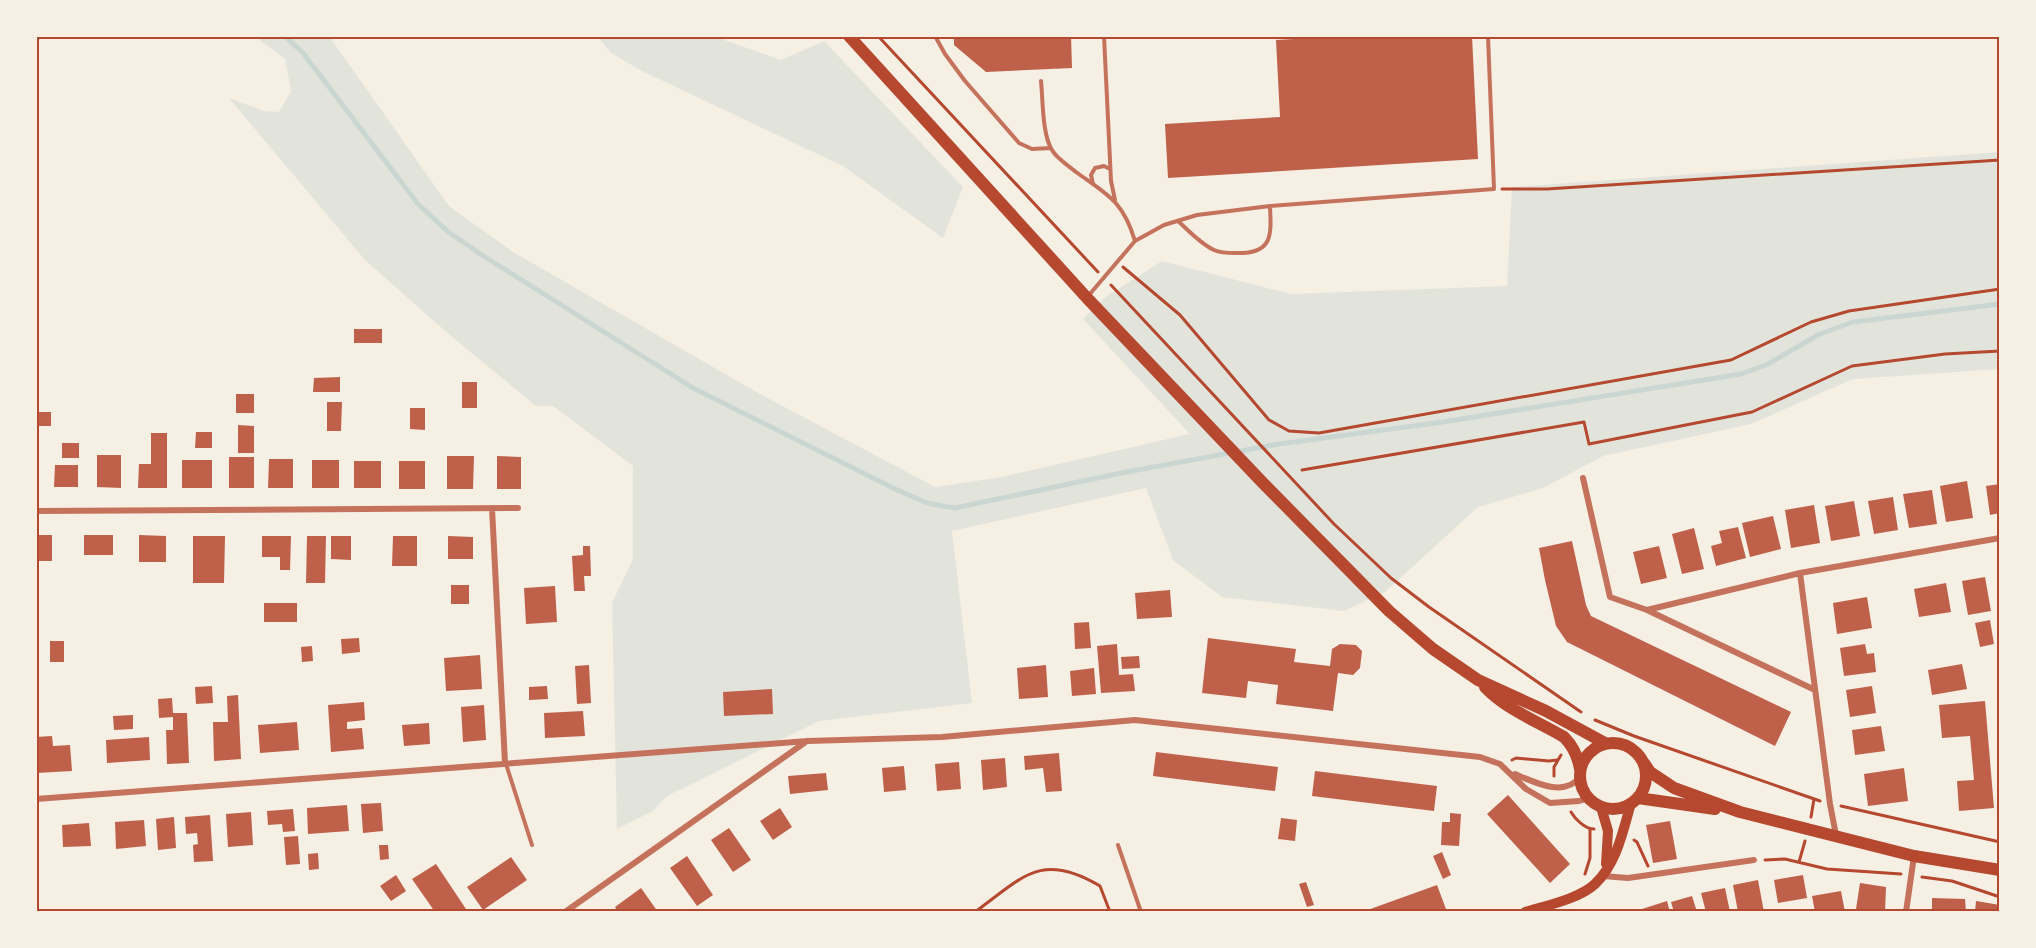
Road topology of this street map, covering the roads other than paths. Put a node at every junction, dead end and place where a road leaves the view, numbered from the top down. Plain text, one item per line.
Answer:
1 (849, 36) edge
2 (935, 36) edge
3 (1104, 36) edge
4 (1488, 36) edge
5 (1041, 81) dead end
6 (1051, 148) junction
7 (1111, 170) junction
8 (1093, 184) junction
9 (1115, 200) junction
10 (1270, 206) junction
11 (1177, 220) junction
12 (1135, 241) junction
13 (1087, 298) junction
14 (1583, 478) dead end
15 (492, 508) junction
16 (518, 508) dead end
17 (36, 511) edge
18 (2000, 538) edge
19 (1800, 573) junction
20 (1647, 610) junction
21 (1478, 680) junction
22 (1815, 690) junction
23 (808, 741) junction
24 (1605, 743) junction
25 (505, 763) junction
26 (1644, 763) junction
27 (1511, 773) junction
28 (1580, 773) junction
29 (1589, 798) junction
30 (36, 799) edge
31 (1634, 801) junction
32 (1601, 807) junction
33 (1740, 812) junction
34 (1836, 835) junction
35 (532, 845) dead end
36 (1118, 845) dead end
37 (1914, 856) junction
38 (1754, 860) road end
39 (2000, 870) edge
40 (1601, 876) junction
41 (565, 912) edge
42 (1141, 912) edge
43 (1525, 912) edge
44 (1906, 912) edge

1 - 13 main road
2 - 6 lane
3 - 7 lane
4 - 10 lane
5 - 6 lane
6 - 8 lane
7 - 8 lane
7 - 9 lane
8 - 9 lane
9 - 12 lane
10 - 11 lane
10 - 11 lane
11 - 12 lane
12 - 13 lane
13 - 21 main road
14 - 20 street
15 - 16 street
15 - 17 street
15 - 25 street
18 - 19 street
19 - 20 street
19 - 22 street
20 - 22 street
21 - 24 main road
21 - 28 main road
22 - 34 street
23 - 25 street
23 - 27 street
23 - 41 street
24 - 26 main road
24 - 28 main road
25 - 30 street
25 - 35 lane
26 - 31 main road
26 - 33 main road
27 - 28 street
27 - 29 street
28 - 29 main road
29 - 32 main road
31 - 32 main road
31 - 33 main road
31 - 40 main road
32 - 40 main road
33 - 34 main road
34 - 37 main road
36 - 42 lane
37 - 39 main road
37 - 44 street
38 - 40 street
40 - 43 main road

